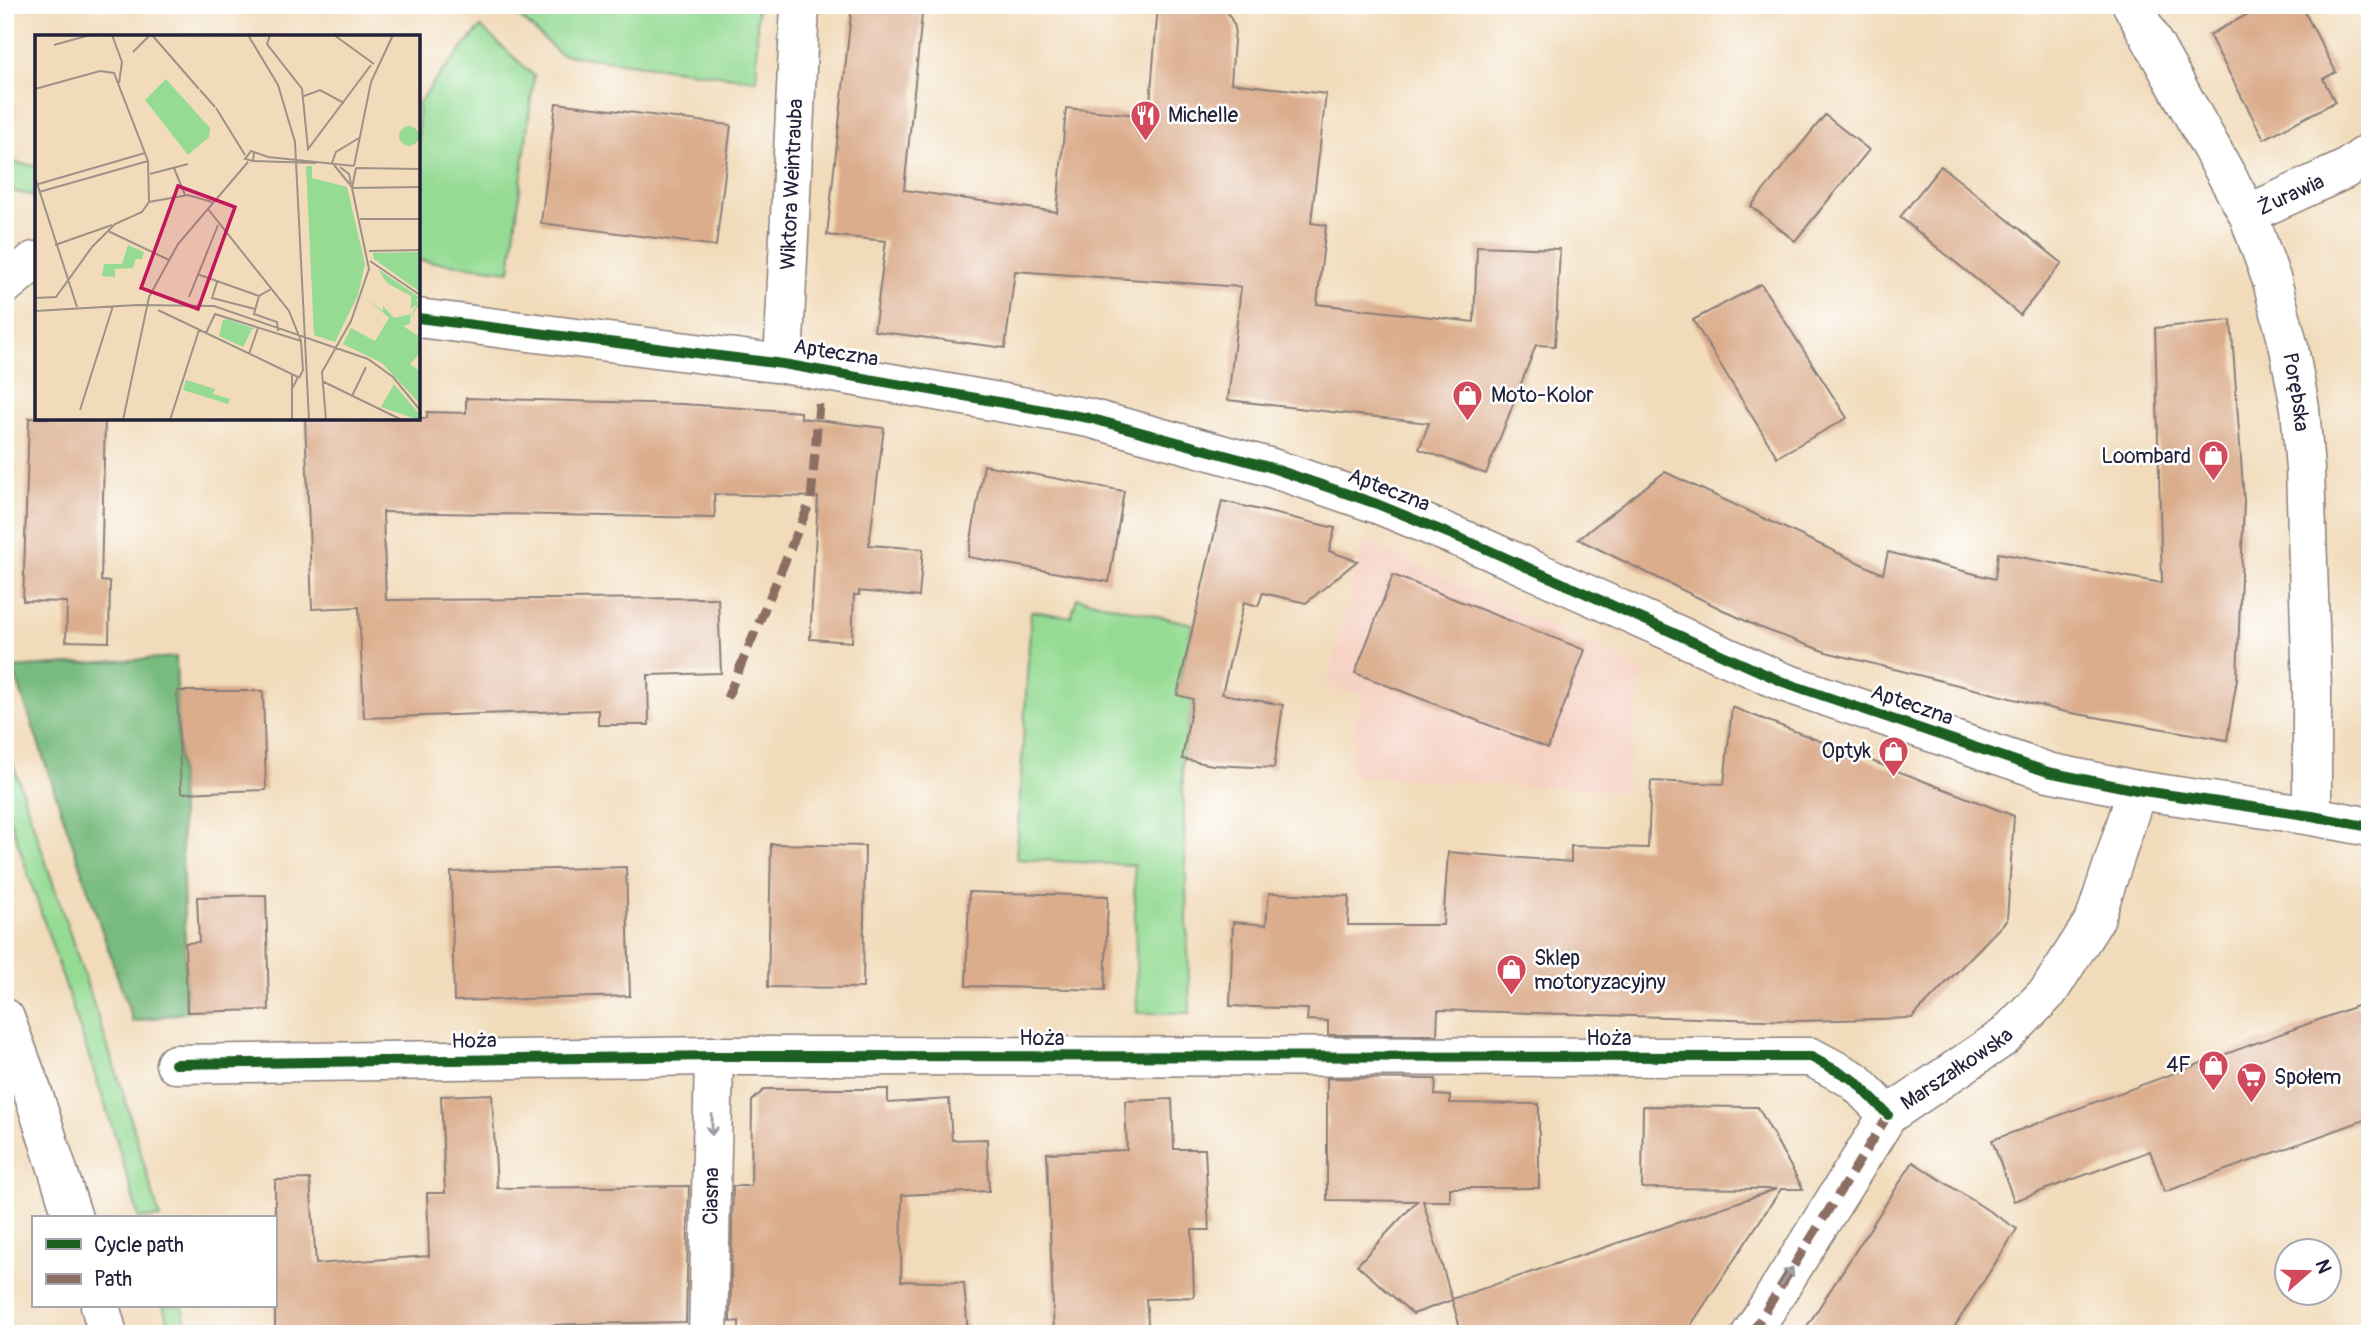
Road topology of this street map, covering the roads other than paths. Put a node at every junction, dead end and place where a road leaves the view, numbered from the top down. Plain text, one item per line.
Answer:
1 (800, 5) edge
2 (2132, 5) edge
3 (2370, 152) edge
4 (2248, 214) junction
5 (25, 260) edge
6 (5, 285) edge
7 (420, 318) edge
8 (783, 364) junction
9 (2137, 790) junction
10 (2312, 816) junction
11 (2370, 827) edge
12 (5, 1018) edge
13 (714, 1056) junction
14 (175, 1064) dead end
15 (1888, 1115) junction
16 (72, 1216) edge
17 (101, 1308) edge
18 (108, 1334) edge
19 (708, 1334) edge
20 (1751, 1334) edge

1 - 8 street, Wiktora Weintrauba
2 - 4 street, Porębska
3 - 4 street, Żurawia
4 - 10 street, Porębska
5 - 6 street
7 - 8 street, Apteczna
8 - 9 street, Apteczna
9 - 10 street, Apteczna
9 - 15 street, Marszałkowska
10 - 11 street, Apteczna
12 - 16 street
13 - 14 street, Hoża
13 - 15 street, Hoża
13 -> 19 street, Ciasna
20 -> 15 street, Marszałkowska
17 - 18 street

